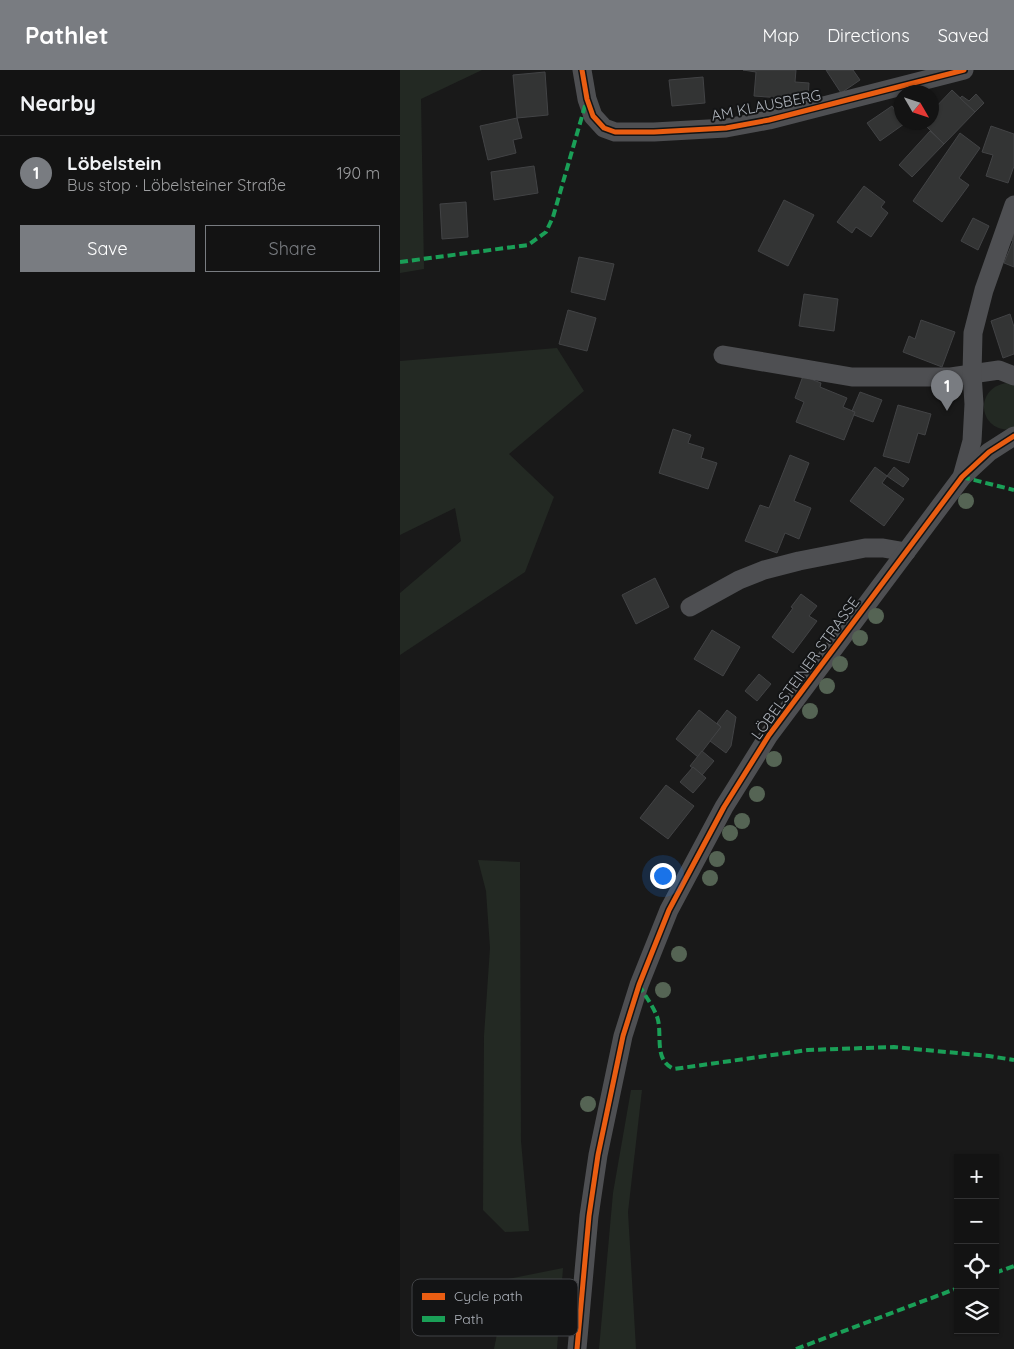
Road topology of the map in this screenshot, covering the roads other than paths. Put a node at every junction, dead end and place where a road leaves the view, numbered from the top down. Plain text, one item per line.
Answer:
1 (582, 70) edge
2 (964, 70) edge
3 (1014, 204) edge
4 (723, 355) dead end
5 (972, 374) junction
6 (1014, 376) edge
7 (1014, 436) edge
8 (962, 477) junction
9 (906, 552) junction
10 (690, 607) dead end
11 (577, 1349) edge

1 - 2 street, AM KLAUSBERG
3 - 5 street, LÖBELSTEINER STRASSE
4 - 5 street
5 - 6 street
5 - 8 street, LÖBELSTEINER STRASSE
7 - 8 street
8 - 9 street, LÖBELSTEINER STRASSE
9 - 10 street
9 - 11 street, LÖBELSTEINER STRASSE

